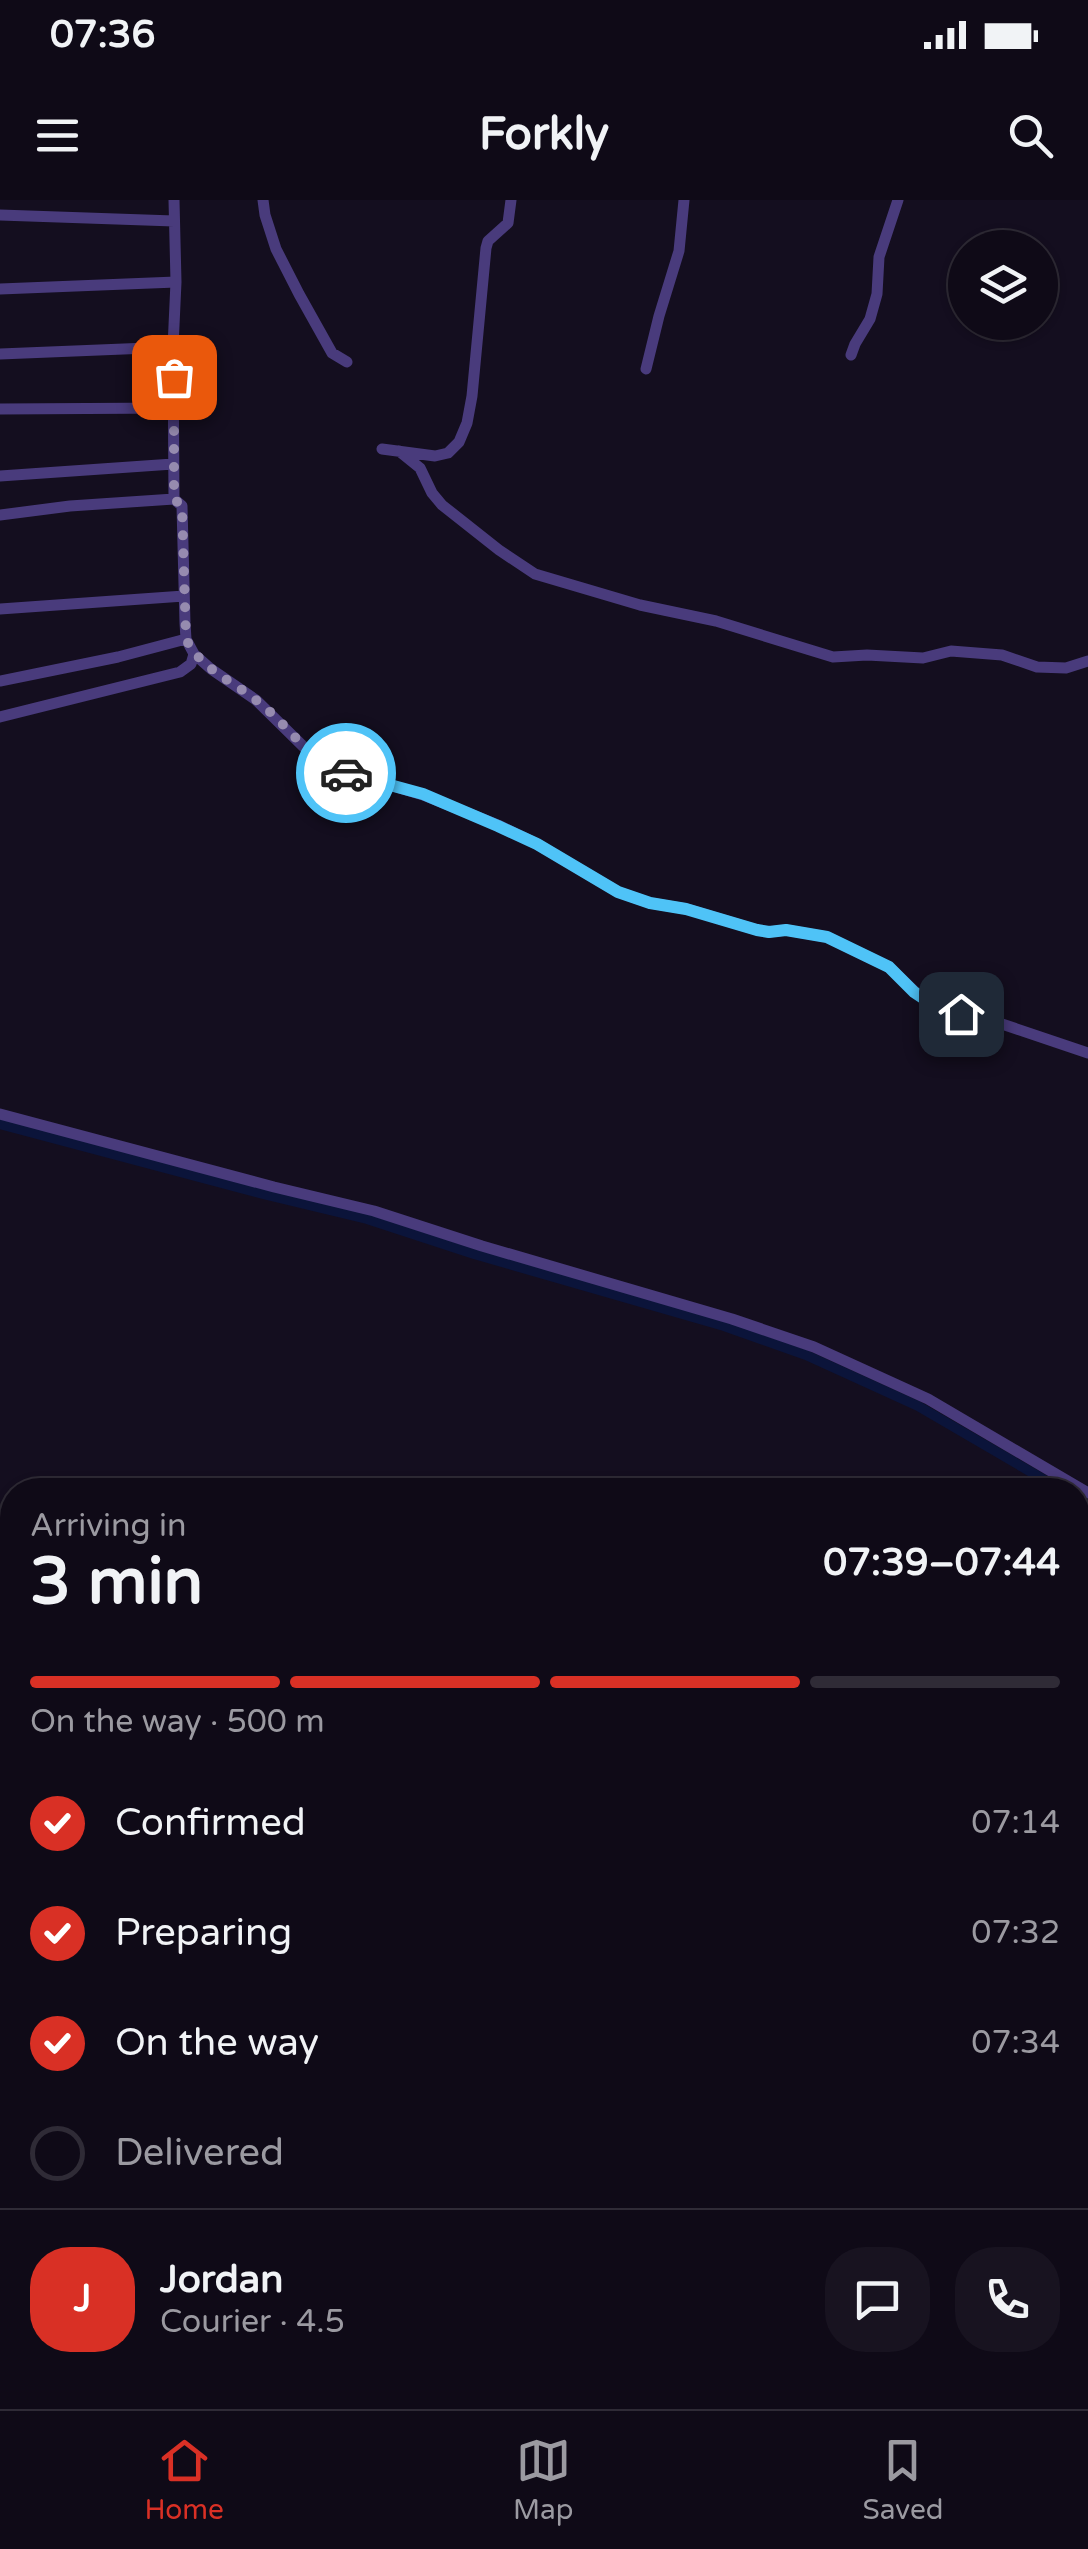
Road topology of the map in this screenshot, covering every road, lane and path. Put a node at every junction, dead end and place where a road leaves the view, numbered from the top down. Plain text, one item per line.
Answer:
1 (174, 200) edge
2 (262, 200) edge
3 (511, 200) edge
4 (684, 200) edge
5 (898, 200) edge
6 (0, 215) edge
7 (174, 221) junction
8 (176, 282) junction
9 (0, 288) edge
10 (173, 347) junction
11 (0, 354) edge
12 (851, 355) dead end
13 (347, 362) dead end
14 (646, 369) dead end
15 (174, 408) junction
16 (0, 409) edge
17 (382, 449) dead end
18 (399, 451) junction
19 (173, 464) junction
20 (0, 476) edge
21 (174, 499) junction
22 (0, 515) edge
23 (184, 596) junction
24 (0, 610) edge
25 (186, 639) junction
26 (194, 654) junction
27 (1088, 661) edge
28 (0, 680) edge
29 (0, 718) edge
30 (1088, 1053) edge
31 (0, 1114) edge
32 (1064, 1478) edge

1 - 7 street
2 - 13 street
3 - 18 street
4 - 14 street
5 - 12 street
6 - 7 street
7 - 8 street
8 - 9 street
8 - 10 street
10 - 11 street
10 - 15 street
15 - 16 street
15 - 19 street
17 - 18 street
18 - 27 street
19 - 20 street
19 - 21 street
21 - 22 street
21 - 23 street
23 - 24 street
23 - 25 street
25 - 26 street
25 - 28 street
26 - 29 street
26 - 30 street
31 - 32 street

